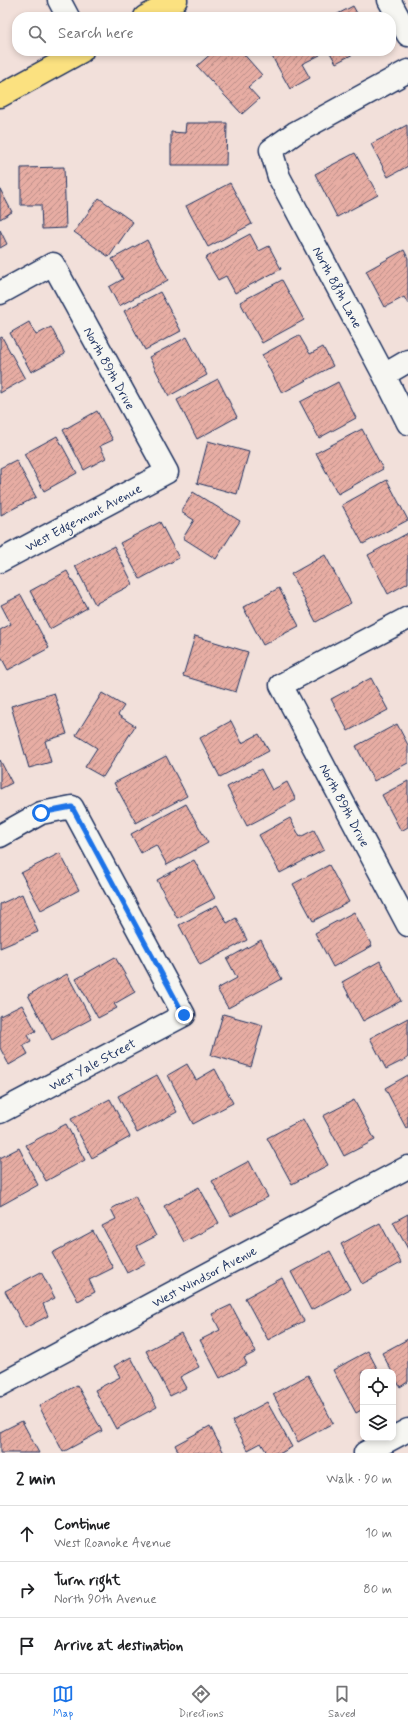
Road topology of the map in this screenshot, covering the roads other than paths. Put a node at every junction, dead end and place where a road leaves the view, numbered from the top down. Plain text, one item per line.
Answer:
1 (59, 0) edge
2 (176, 0) edge
3 (389, 0) edge
4 (65, 12) edge
5 (154, 12) edge
6 (396, 12) edge
7 (396, 13) edge
8 (408, 34) edge
9 (73, 56) edge
10 (408, 71) edge
11 (0, 96) edge
12 (0, 293) edge
13 (408, 362) edge
14 (384, 375) junction
15 (408, 423) edge
16 (167, 472) joint
17 (0, 561) edge
18 (408, 618) edge
19 (0, 836) edge
20 (408, 925) edge
21 (0, 1112) edge
22 (408, 1167) edge
23 (0, 1385) edge
24 (408, 1430) edge
25 (365, 1453) edge

1 - 4 street
2 - 5 main road
3 - 6 street
7 - 8 street
9 - 11 main road
10 - 14 street, North 88th Lane
12 - 16 street, North 89th Drive
13 - 14 street
14 - 15 street, North 88th Lane
16 - 17 street, West Edgemont Avenue
18 - 20 street, North 89th Drive
19 - 21 street, West Yale Street
22 - 23 street, West Windsor Avenue
24 - 25 street

